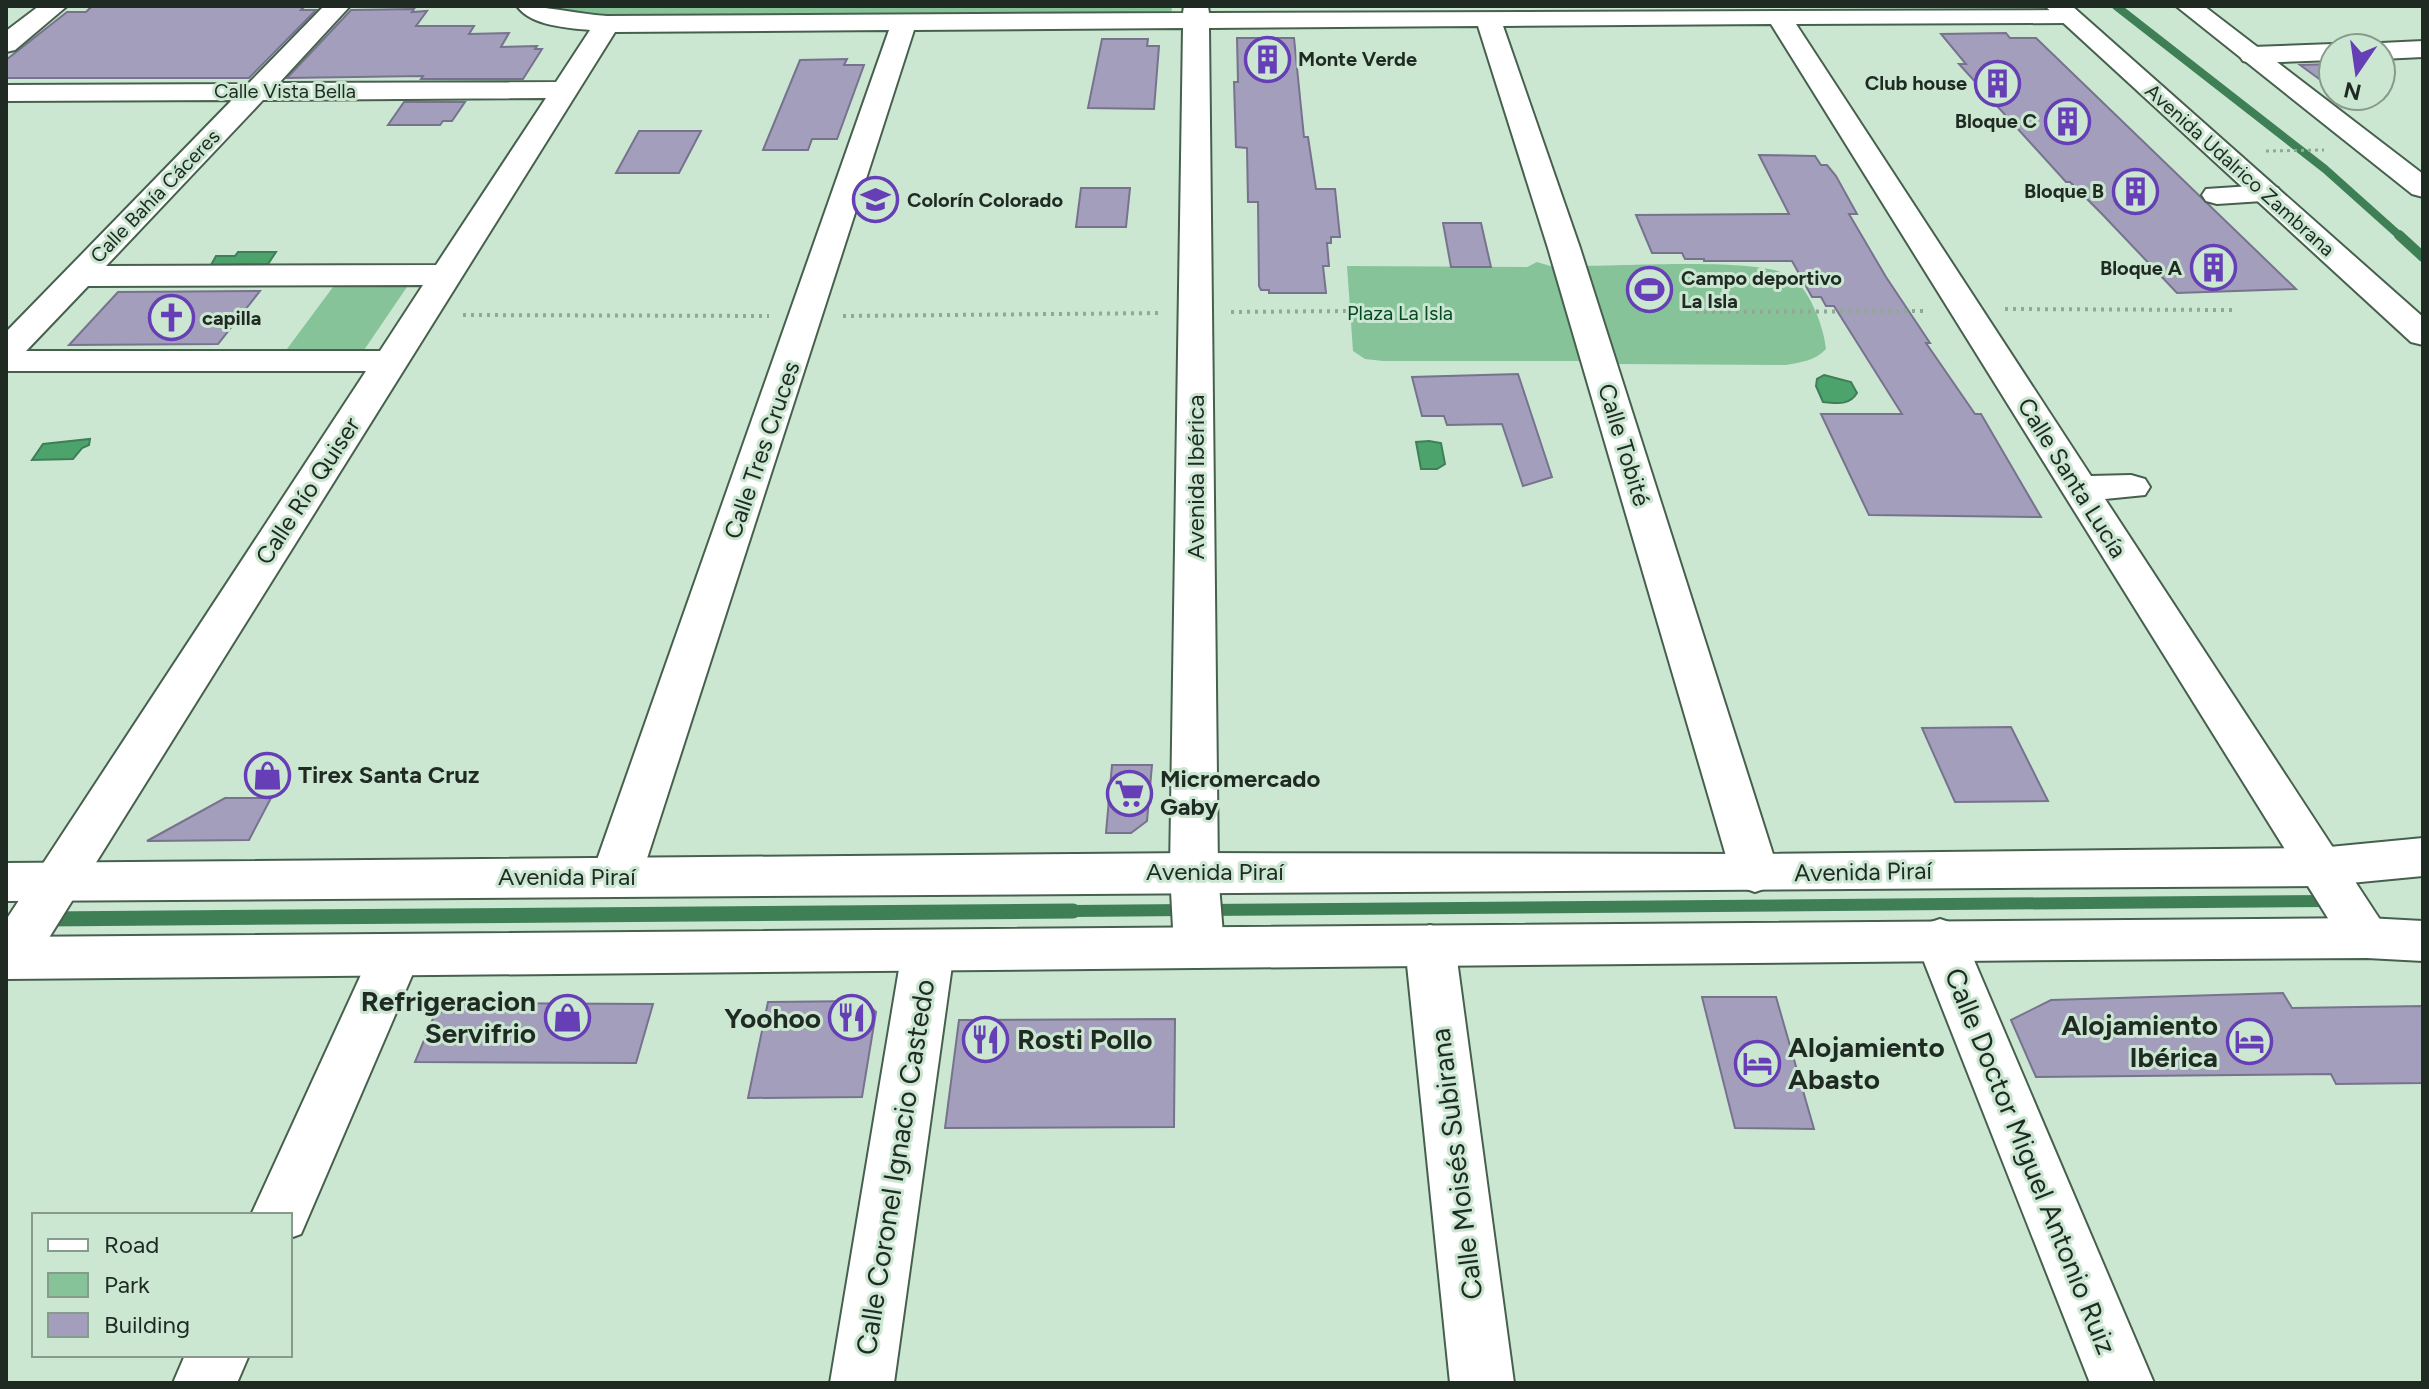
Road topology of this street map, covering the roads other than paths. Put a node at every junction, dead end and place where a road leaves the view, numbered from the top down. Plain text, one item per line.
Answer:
1 (55, 6) edge
2 (338, 6) edge
3 (529, 6) edge
4 (2188, 6) edge
5 (2062, 10) edge
6 (1591, 12) edge
7 (1196, 14) edge
8 (1779, 17) junction
9 (1488, 19) junction
10 (904, 22) junction
11 (607, 24) junction
12 (6, 44) edge
13 (2423, 49) edge
14 (2397, 50) edge
15 (2317, 53) edge
16 (2252, 55) junction
17 (565, 90) junction
18 (256, 91) junction
19 (6, 93) edge
20 (2257, 174) junction
21 (2208, 187) dead end
22 (2423, 188) edge
23 (447, 275) junction
24 (79, 276) junction
25 (22, 318) edge
26 (2423, 335) edge
27 (6, 352) edge
28 (6, 361) edge
29 (392, 361) junction
30 (2131, 487) dead end
31 (2078, 488) junction
32 (2423, 857) edge
33 (1755, 873) junction
34 (2323, 873) junction
35 (1194, 876) junction
36 (616, 877) junction
37 (38, 886) edge
38 (2364, 932) junction
39 (1940, 939) junction
40 (2423, 941) edge
41 (1199, 943) junction
42 (1430, 945) junction
43 (928, 951) junction
44 (10, 955) edge
45 (394, 957) junction
46 (281, 1213) edge
47 (217, 1357) edge
48 (205, 1383) edge
49 (862, 1383) edge
50 (1482, 1383) edge
51 (2122, 1383) edge

1 - 12 main road
2 - 18 main road, Calle Bahía Cáceres
3 - 11 main road
4 - 16 main road
5 - 8 main road
5 - 20 main road, Avenida Udalrico Zambrana
6 - 8 main road
6 - 9 main road
7 - 9 main road
7 - 10 main road
7 - 35 main road, Avenida Ibérica
8 - 31 main road, Calle Santa Lucía
9 - 33 main road, Calle Tobité
10 - 11 main road
10 - 36 main road, Calle Tres Cruces
11 - 17 main road, Calle Río Quiser
13 - 14 main road
15 - 16 main road
16 - 22 main road
17 - 18 main road, Calle Vista Bella
17 - 23 main road, Calle Río Quiser
18 - 19 main road, Calle Vista Bella
18 - 24 main road, Calle Bahía Cáceres
20 - 21 main road
20 - 26 main road, Avenida Udalrico Zambrana
23 - 24 main road
23 - 29 main road, Calle Río Quiser
24 - 25 main road, Calle Bahía Cáceres
25 - 27 main road, Calle Bahía Cáceres
28 - 29 main road
29 - 37 main road, Calle Río Quiser
30 - 31 main road
31 - 34 main road, Calle Santa Lucía
32 - 34 main road, Avenida Piraí
33 - 34 main road, Avenida Piraí
33 - 35 main road, Avenida Piraí
34 - 38 main road, Calle Santa Lucía
35 - 36 main road, Avenida Piraí
35 - 41 main road, Avenida Ibérica
36 - 37 main road, Avenida Piraí
37 - 44 main road, Calle Río Quiser
38 - 39 main road
38 - 40 main road
39 - 42 main road
39 - 51 main road, Calle Doctor Miguel Antonio Ruiz
41 - 42 main road
41 - 43 main road
42 - 50 main road, Calle Moisés Subirana
43 - 45 main road
43 - 49 main road, Calle Coronel Ignacio Castedo
44 - 45 main road
45 - 46 main road
47 - 48 main road

